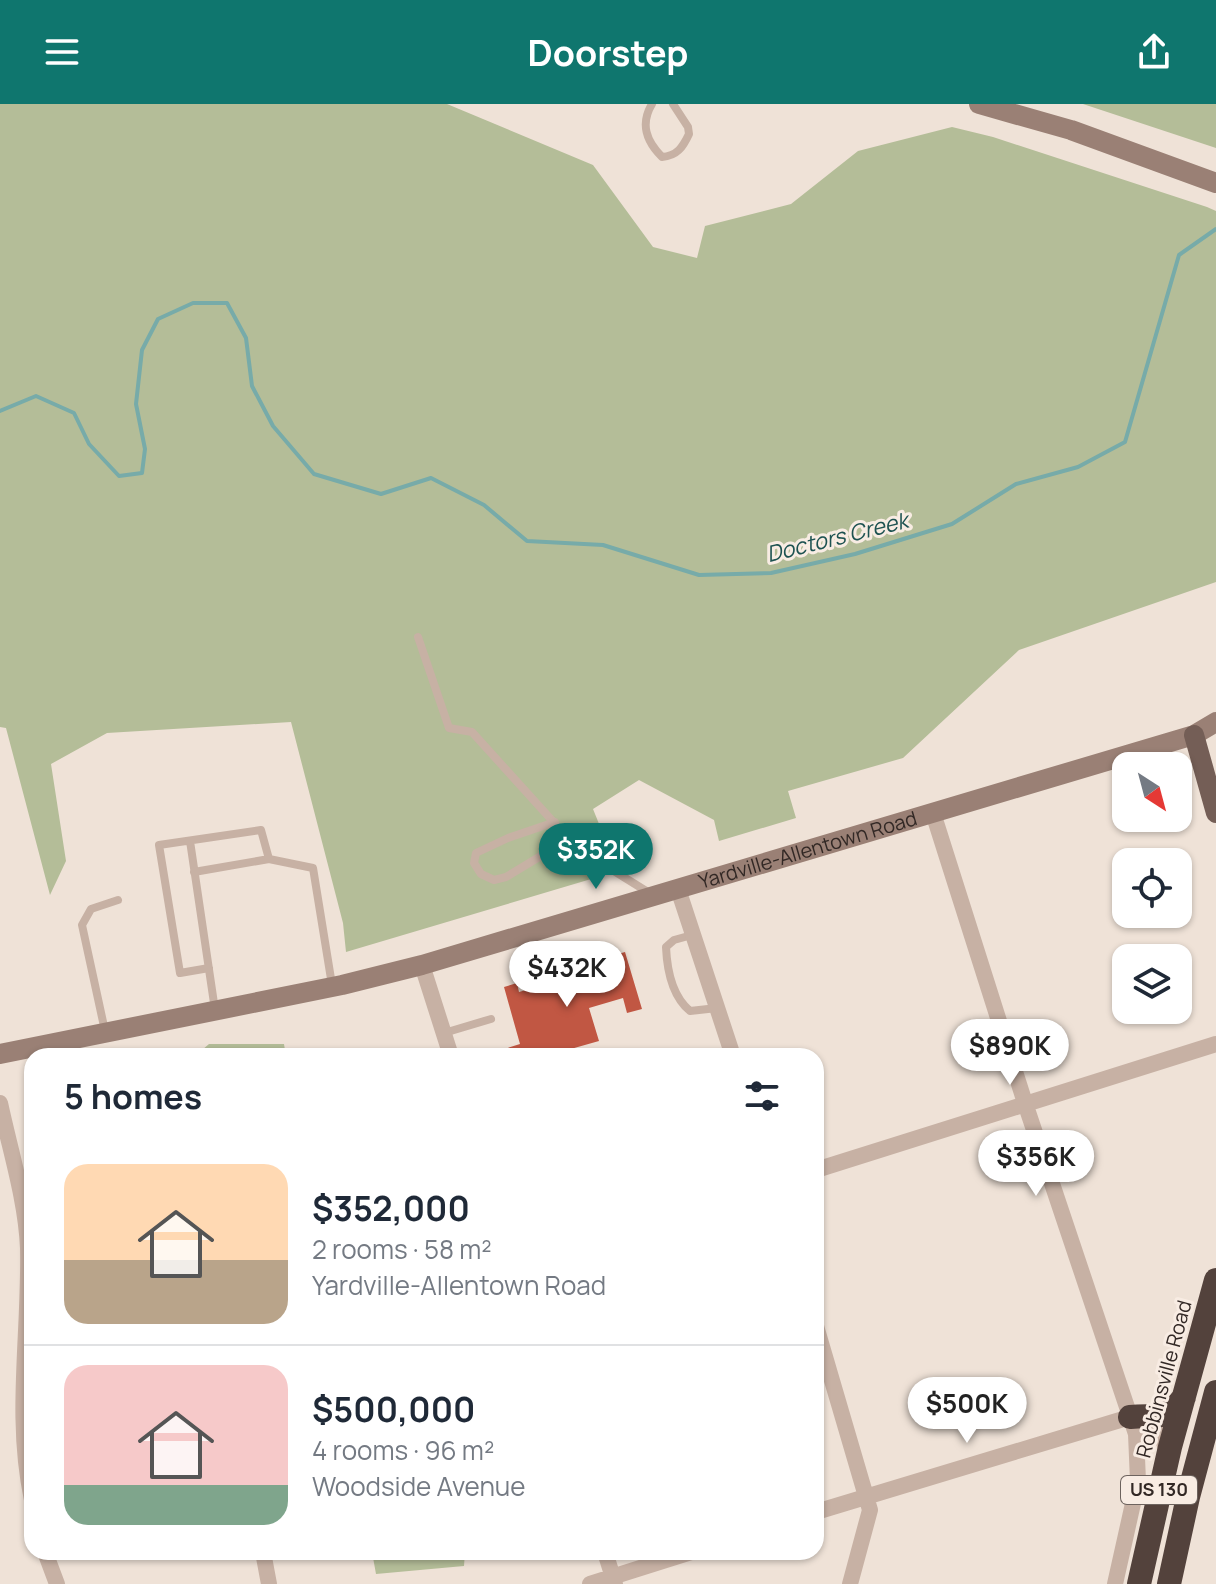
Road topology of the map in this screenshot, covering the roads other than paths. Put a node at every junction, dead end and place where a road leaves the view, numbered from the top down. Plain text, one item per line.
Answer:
1 (652, 104) edge
2 (673, 104) edge
3 (979, 104) edge
4 (1216, 183) edge
5 (418, 637) dead end
6 (1216, 722) edge
7 (1194, 735) junction
8 (1216, 739) edge
9 (933, 813) junction
10 (1216, 813) edge
11 (555, 822) junction
12 (569, 839) junction
13 (190, 841) junction
14 (269, 859) junction
15 (194, 872) junction
16 (678, 889) junction
17 (655, 896) junction
18 (118, 900) dead end
19 (693, 934) junction
20 (422, 965) junction
21 (209, 968) junction
22 (332, 987) junction
23 (717, 1008) junction
24 (215, 1011) junction
25 (491, 1019) dead end
26 (106, 1033) junction
27 (444, 1033) junction
28 (1216, 1044) edge
29 (30, 1048) edge
30 (449, 1048) edge
31 (730, 1048) edge
32 (24, 1049) edge
33 (0, 1054) edge
34 (0, 1103) edge
35 (1025, 1103) junction
36 (824, 1167) edge
37 (24, 1213) edge
38 (1216, 1280) edge
39 (824, 1353) edge
40 (24, 1386) edge
41 (1216, 1392) edge
42 (1184, 1397) junction
43 (1130, 1417) junction
44 (24, 1430) edge
45 (1167, 1457) junction
46 (866, 1496) junction
47 (824, 1509) edge
48 (48, 1560) edge
49 (264, 1560) edge
50 (608, 1560) edge
51 (669, 1560) edge
52 (614, 1580) edge
53 (57, 1584) edge
54 (269, 1584) edge
55 (590, 1584) edge
56 (850, 1584) edge
57 (1115, 1584) edge
58 (1139, 1584) edge
59 (1169, 1584) edge

1 - 2 lane
3 - 4 main road
5 - 11 lane
6 - 7 main road, Yardville-Allentown Road
7 - 8 main road, Yardville-Allentown Road
7 - 9 main road, Yardville-Allentown Road
7 - 10 main road
9 - 16 main road, Yardville-Allentown Road
9 - 35 street
11 - 12 lane
11 - 12 lane
12 - 17 lane
13 - 14 lane
13 - 15 lane
13 - 21 lane
14 - 15 lane
14 - 22 lane
15 - 21 lane
16 - 17 main road, Yardville-Allentown Road
16 - 19 street
17 - 20 main road, Yardville-Allentown Road
18 - 26 lane
19 - 23 street
19 - 23 lane
20 - 22 main road, Yardville-Allentown Road
20 - 27 street
21 - 24 lane
22 - 24 main road, Yardville-Allentown Road
23 - 31 street
24 - 26 main road, Yardville-Allentown Road
25 - 27 lane
26 - 29 main road, Yardville-Allentown Road
27 - 30 street
28 - 35 street
32 - 33 main road, Yardville-Allentown Road
34 - 37 street
35 - 36 street
35 - 43 street
38 - 42 highway, Robbinsville Road / US 130
39 - 46 street
40 - 44 street
41 - 59 highway, US 130
42 - 43 highway
42 - 45 highway, Robbinsville Road / US 130
43 - 45 street
43 - 46 street
43 - 57 street
45 - 58 highway, Robbinsville Road / US 130
46 - 47 street
46 - 56 street
48 - 53 street
49 - 54 street
50 - 52 street
51 - 52 street
52 - 55 street

